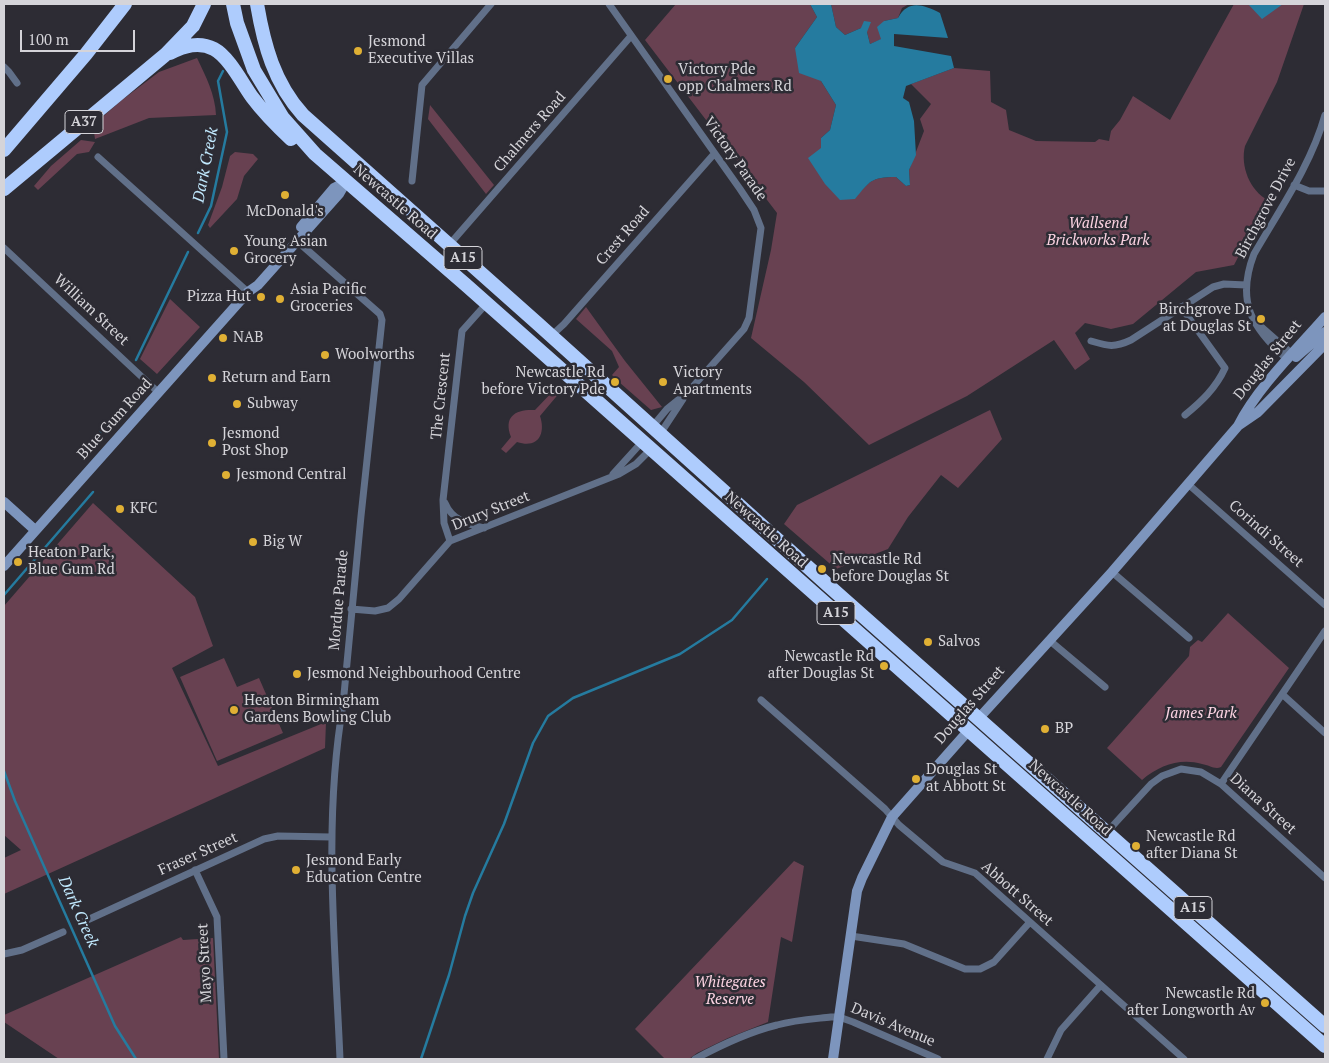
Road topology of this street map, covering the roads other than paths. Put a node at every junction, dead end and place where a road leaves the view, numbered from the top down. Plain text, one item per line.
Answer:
1 (125, 4) edge
2 (204, 4) edge
3 (233, 4) edge
4 (257, 4) edge
5 (491, 4) edge
6 (609, 4) edge
7 (631, 36) junction
8 (165, 55) junction
9 (4, 67) edge
10 (17, 83) dead end
11 (1325, 114) edge
12 (4, 150) edge
13 (312, 151) junction
14 (714, 154) junction
15 (98, 157) dead end
16 (360, 166) junction
17 (412, 181) dead end
18 (346, 182) junction
19 (1294, 185) junction
20 (4, 190) edge
21 (1325, 191) edge
22 (297, 241) junction
23 (448, 246) junction
24 (4, 248) edge
25 (1246, 285) junction
26 (248, 292) junction
27 (487, 303) junction
28 (1181, 307) junction
29 (1325, 317) edge
30 (1325, 332) edge
31 (551, 336) junction
32 (1091, 341) dead end
33 (1325, 344) edge
34 (1291, 358) junction
35 (158, 392) junction
36 (1264, 406) junction
37 (1185, 415) dead end
38 (1238, 426) junction
39 (656, 431) junction
40 (647, 445) junction
41 (604, 480) junction
42 (1188, 484) junction
43 (443, 500) junction
44 (4, 502) edge
45 (484, 528) junction
46 (35, 530) junction
47 (450, 542) junction
48 (4, 566) edge
49 (1112, 572) junction
50 (1325, 605) edge
51 (351, 609) junction
52 (1325, 631) edge
53 (1189, 638) dead end
54 (1049, 640) junction
55 (1105, 687) dead end
56 (1282, 694) junction
57 (761, 700) dead end
58 (979, 718) junction
59 (969, 730) junction
60 (1325, 733) edge
61 (1221, 784) junction
62 (892, 817) junction
63 (1107, 832) junction
64 (331, 836) junction
65 (195, 870) junction
66 (1325, 878) edge
67 (83, 922) dead end
68 (1030, 922) junction
69 (62, 932) dead end
70 (851, 936) junction
71 (4, 954) edge
72 (1100, 986) junction
73 (839, 1017) junction
74 (1325, 1026) edge
75 (1325, 1046) edge
76 (224, 1059) edge
77 (340, 1059) edge
78 (695, 1059) edge
79 (833, 1059) edge
80 (938, 1059) edge
81 (1047, 1059) edge
82 (1184, 1059) edge

1 - 12 highway, A37
2 - 8 highway, A37
3 - 13 highway, Newcastle Road / A15
4 - 16 highway, Newcastle Road / A15
5 - 17 street
6 - 7 street, Victory Parade
7 - 14 street, Victory Parade
7 - 23 street, Chalmers Road
8 - 13 highway
8 - 20 highway, A37
9 - 10 street
11 - 19 street, Birchgrove Drive
13 - 18 highway, Newcastle Road / A15
14 - 31 street, Crest Road
14 - 39 street, Victory Parade
15 - 26 street
16 - 18 highway
16 - 23 highway, Newcastle Road / A15
18 - 22 street, Blue Gum Road
18 - 26 street, Blue Gum Road
18 - 27 highway, Newcastle Road / A15
19 - 21 street
19 - 25 street, Birchgrove Drive
22 - 26 street, Blue Gum Road
22 - 51 street, Mordue Parade
23 - 31 highway, Newcastle Road / A15
24 - 35 street, William Street
25 - 28 street
25 - 34 street, Birchgrove Drive
26 - 35 street, Blue Gum Road
27 - 40 highway, Newcastle Road / A15
27 - 43 street, The Crescent
28 - 32 street
28 - 37 street
29 - 34 street, Douglas Street
30 - 34 street
31 - 39 highway, Newcastle Road / A15
33 - 36 street, Douglas Street
34 - 36 street
34 - 38 street, Douglas Street
35 - 46 street, Blue Gum Road
36 - 38 street, Douglas Street
38 - 42 street, Douglas Street
39 - 40 highway
39 - 58 highway, Newcastle Road / A15
40 - 41 street, Drury Street
40 - 41 street, Drury Street
40 - 59 highway, Newcastle Road / A15
41 - 45 street, Drury Street
42 - 49 street, Douglas Street
42 - 50 street, Corindi Street
43 - 45 street
43 - 47 street, The Crescent
44 - 46 street
45 - 47 street, Drury Street
46 - 48 street, Blue Gum Road
47 - 51 street, Drury Street
49 - 53 street
49 - 54 street, Douglas Street
51 - 64 street, Mordue Parade
52 - 56 street
54 - 55 street
54 - 58 street, Douglas Street
56 - 60 street
56 - 61 street
57 - 62 street, Abbott Street
58 - 59 highway, Douglas Street
58 - 63 highway, Newcastle Road / A15
59 - 62 street, Douglas Street
59 - 75 highway, Newcastle Road / A15
61 - 63 street, Diana Street
61 - 66 street, Diana Street
62 - 68 street, Abbott Street
62 - 70 street, Douglas Street
63 - 74 highway, Newcastle Road / A15
64 - 65 street, Fraser Street
64 - 77 street, Mordue Parade
65 - 67 street, Fraser Street
65 - 76 street, Mayo Street
68 - 70 street
68 - 72 street, Abbott Street
69 - 71 street
70 - 73 street, Douglas Street
72 - 81 street
72 - 82 street, Abbott Street
73 - 78 street, Davis Avenue
73 - 79 street, Douglas Street
73 - 80 street, Davis Avenue

